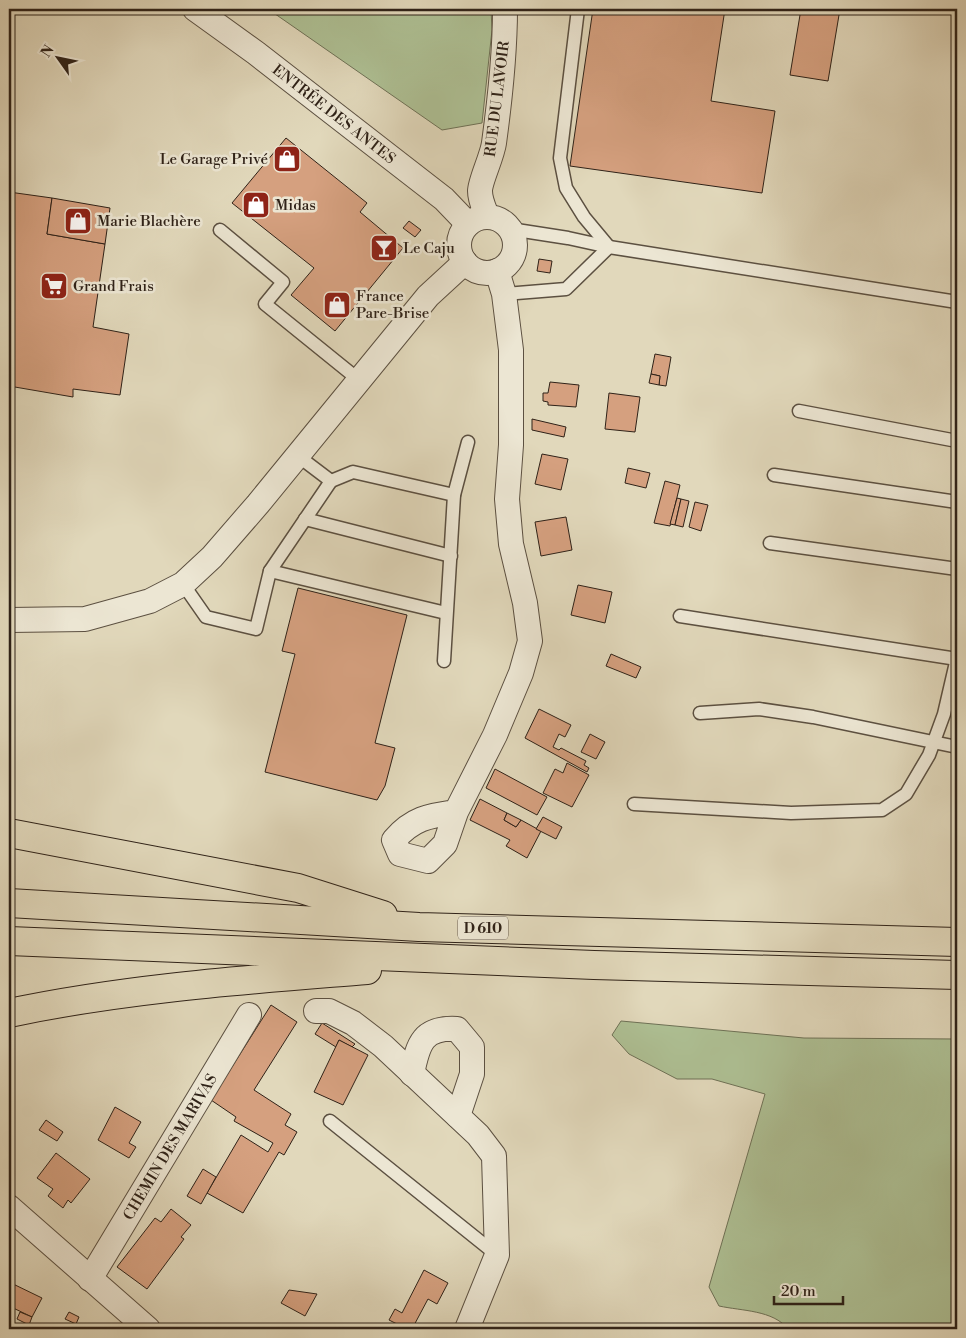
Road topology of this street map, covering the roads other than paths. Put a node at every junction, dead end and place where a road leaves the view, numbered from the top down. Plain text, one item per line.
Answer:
1 (195, 9) edge
2 (505, 9) edge
3 (578, 9) edge
4 (477, 220) junction
5 (510, 229) junction
6 (220, 230) dead end
7 (609, 247) junction
8 (465, 262) junction
9 (497, 271) junction
10 (504, 294) junction
11 (957, 302) edge
12 (359, 380) junction
13 (799, 411) dead end
14 (957, 441) edge
15 (468, 442) dead end
16 (298, 456) junction
17 (774, 474) dead end
18 (330, 481) junction
19 (454, 495) junction
20 (957, 502) edge
21 (305, 519) junction
22 (770, 543) dead end
23 (450, 556) junction
24 (957, 569) edge
25 (270, 571) junction
26 (183, 584) junction
27 (446, 613) junction
28 (680, 616) dead end
29 (9, 620) edge
30 (957, 659) edge
31 (444, 661) dead end
32 (700, 713) dead end
33 (934, 741) junction
34 (957, 747) edge
35 (634, 804) dead end
36 (456, 812) dead end
37 (9, 834) edge
38 (9, 903) edge
39 (419, 926) junction
40 (9, 941) edge
41 (957, 942) edge
42 (491, 960) junction
43 (957, 975) edge
44 (316, 1011) dead end
45 (9, 1013) edge
46 (249, 1014) dead end
47 (412, 1074) junction
48 (458, 1116) junction
49 (330, 1121) dead end
50 (9, 1207) edge
51 (497, 1255) junction
52 (90, 1278) junction
53 (148, 1329) edge
54 (467, 1329) edge

1 - 4 street, ENTRÉE DES ANTES
2 - 4 street, RUE DU LAVOIR
3 - 7 lane
4 - 5 street
4 - 8 street
5 - 7 lane
5 - 9 street
6 - 12 lane
7 - 10 lane
7 - 11 lane
8 - 9 street
8 - 12 street
9 - 10 street
10 - 36 street
12 - 16 street
13 - 14 lane
15 - 19 lane
16 - 18 lane
16 - 26 street
17 - 20 lane
18 - 19 lane
18 - 21 lane
19 - 23 lane
21 - 23 lane
21 - 25 lane
22 - 24 lane
23 - 27 lane
25 - 26 lane
25 - 27 lane
26 - 29 street
27 - 31 lane
28 - 30 lane
30 - 33 lane
32 - 33 lane
33 - 34 lane
33 - 35 lane
37 - 39 highway
38 - 39 highway, D 610
39 - 41 highway, D 610
40 - 42 highway, D 610
42 - 43 highway, D 610
42 - 45 highway
44 - 47 street
46 - 52 street, CHEMIN DES MARIVAS
47 - 48 street
47 - 48 street
48 - 51 street
49 - 51 lane
50 - 52 street
51 - 54 street
52 - 53 street

